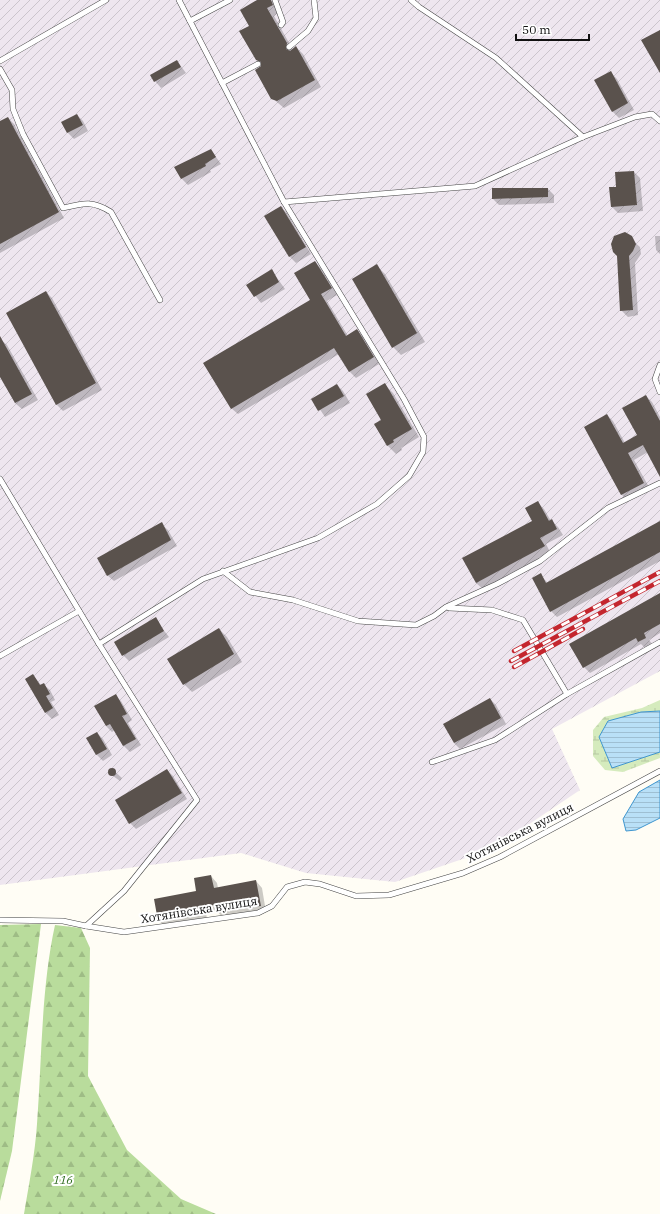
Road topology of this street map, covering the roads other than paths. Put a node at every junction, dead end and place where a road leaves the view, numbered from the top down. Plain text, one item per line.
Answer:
1 (106, 0) edge
2 (179, 0) edge
3 (230, 0) edge
4 (275, 0) edge
5 (314, 0) edge
6 (411, 0) edge
7 (190, 22) junction
8 (281, 25) dead end
9 (289, 47) dead end
10 (0, 61) edge
11 (258, 64) dead end
12 (0, 69) edge
13 (222, 83) junction
14 (660, 121) edge
15 (583, 137) junction
16 (284, 202) junction
17 (160, 300) dead end
18 (660, 365) edge
19 (660, 392) edge
20 (0, 479) edge
21 (660, 483) edge
22 (223, 571) junction
23 (446, 607) junction
24 (79, 611) junction
25 (660, 642) edge
26 (99, 644) junction
27 (0, 656) edge
28 (566, 694) junction
29 (432, 762) dead end
30 (660, 771) edge
31 (0, 920) edge
32 (86, 926) junction

1 - 10 lane
2 - 7 lane
3 - 7 lane
4 - 8 lane
5 - 9 lane
6 - 15 lane
7 - 13 lane
11 - 13 lane
12 - 17 lane
13 - 16 lane
14 - 15 lane
15 - 16 lane
16 - 22 lane
18 - 19 lane
20 - 24 lane
21 - 23 lane
22 - 23 lane
22 - 26 lane
23 - 28 lane
24 - 26 lane
24 - 27 lane
25 - 28 lane
26 - 32 lane
28 - 29 lane
30 - 32 lane, Хотянівська вулиця
31 - 32 lane, Хотянівська вулиця

